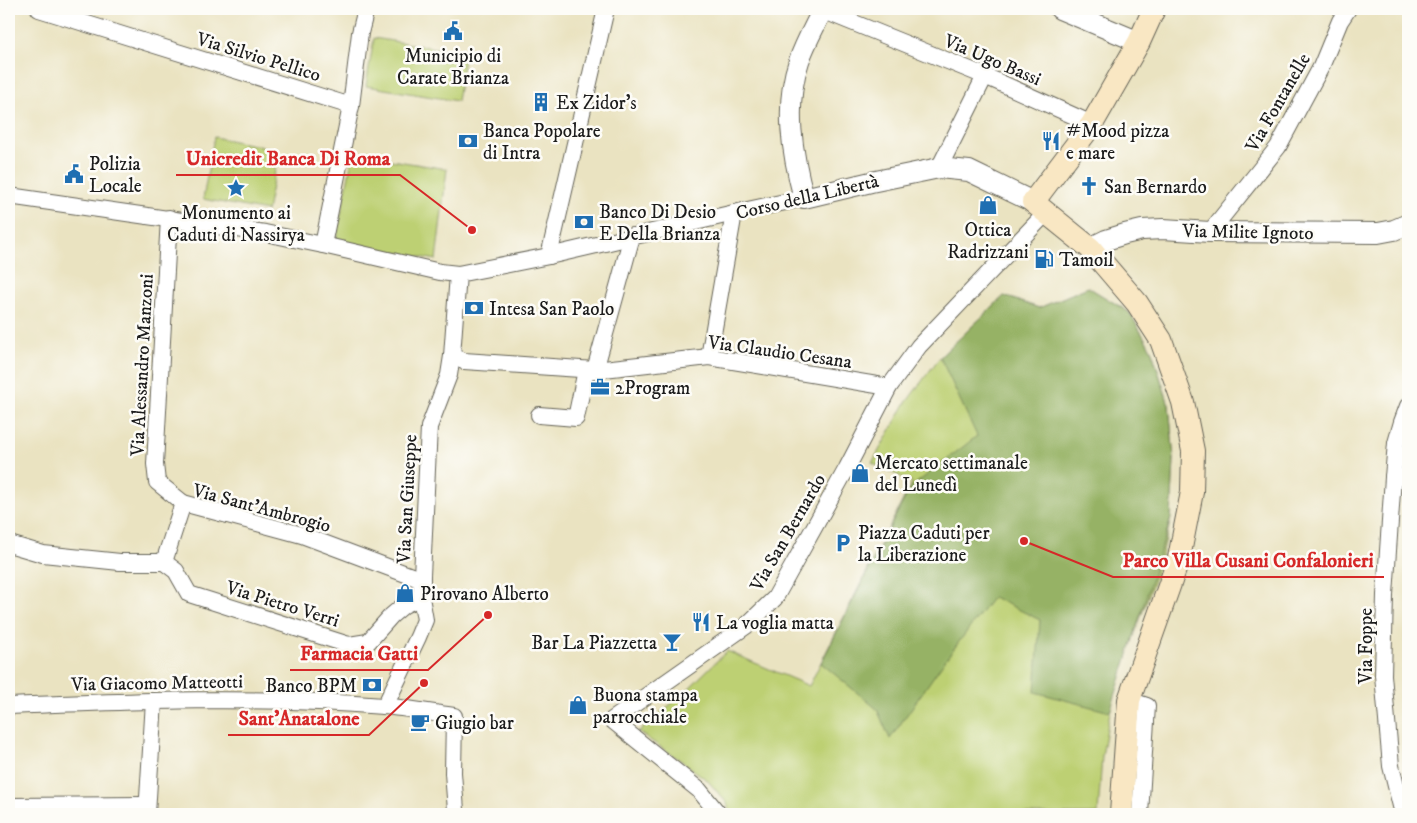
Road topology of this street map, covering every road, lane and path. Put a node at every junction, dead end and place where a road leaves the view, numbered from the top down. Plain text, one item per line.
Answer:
1 (39, 9) edge
2 (366, 9) edge
3 (606, 9) edge
4 (822, 9) edge
5 (1060, 9) edge
6 (1154, 9) edge
7 (1348, 9) edge
8 (1139, 42) junction
9 (985, 76) junction
10 (351, 106) junction
11 (1092, 124) junction
12 (939, 168) junction
13 (9, 196) edge
14 (804, 198) junction
15 (1040, 207) junction
16 (734, 213) junction
17 (169, 218) junction
18 (1408, 224) edge
19 (1210, 232) junction
20 (632, 236) junction
21 (324, 245) junction
22 (1090, 248) junction
23 (549, 256) junction
24 (458, 274) junction
25 (452, 356) junction
26 (709, 358) junction
27 (591, 370) junction
28 (889, 387) junction
29 (1408, 406) edge
30 (539, 415) dead end
31 (1400, 477) edge
32 (182, 503) junction
33 (9, 544) edge
34 (164, 562) junction
35 (422, 580) junction
36 (421, 597) junction
37 (154, 700) junction
38 (1129, 700) junction
39 (9, 706) edge
40 (385, 706) junction
41 (9, 806) edge
42 (147, 809) edge
43 (455, 814) edge
44 (718, 814) edge
45 (1121, 814) edge
46 (1140, 814) edge
47 (1403, 814) edge

1 - 10 street, Via Silvio Pellico
2 - 10 street
3 - 23 street
4 - 9 street, Via Ugo Bassi
4 - 14 street
5 - 8 street
6 - 8 main road
7 - 19 street, Via Fontanelle
8 - 11 main road
9 - 11 street, Via Ugo Bassi
9 - 12 street
10 - 21 street
11 - 15 main road
12 - 14 street, Corso della Libertà
12 - 15 street, Corso della Libertà
13 - 17 street, Corso della Libertà
14 - 16 street, Corso della Libertà
15 - 22 main road
15 - 28 street, Via San Bernardo
16 - 20 street, Corso della Libertà
16 - 26 street
17 - 21 street, Corso della Libertà
17 - 32 street, Via Alessandro Manzoni
18 - 19 street, Via Milite Ignoto
19 - 22 street, Via Milite Ignoto
20 - 23 street, Corso della Libertà
20 - 27 street
21 - 24 street, Corso della Libertà
22 - 38 main road
23 - 24 street, Corso della Libertà
24 - 25 street, Via San Giuseppe
25 - 27 street, Via Claudio Cesana
25 - 35 street, Via San Giuseppe
26 - 27 street, Via Claudio Cesana
26 - 28 street, Via Claudio Cesana
27 - 30 street
28 - 44 street, Via San Bernardo
29 - 31 street, Via Foppe
31 - 47 street, Via Foppe
32 - 34 street, Via Sant'Ambrogio
32 - 35 street, Via Sant'Ambrogio
33 - 34 street
34 - 36 street, Via Pietro Verri
35 - 36 street, Via San Giuseppe
36 - 40 street, Via San Giuseppe
37 - 39 street, Via Giacomo Matteotti
37 - 40 street, Via Giacomo Matteotti
37 - 42 street
38 - 45 main road
38 - 46 street
40 - 43 street, Via Giacomo Matteotti
41 - 42 street

